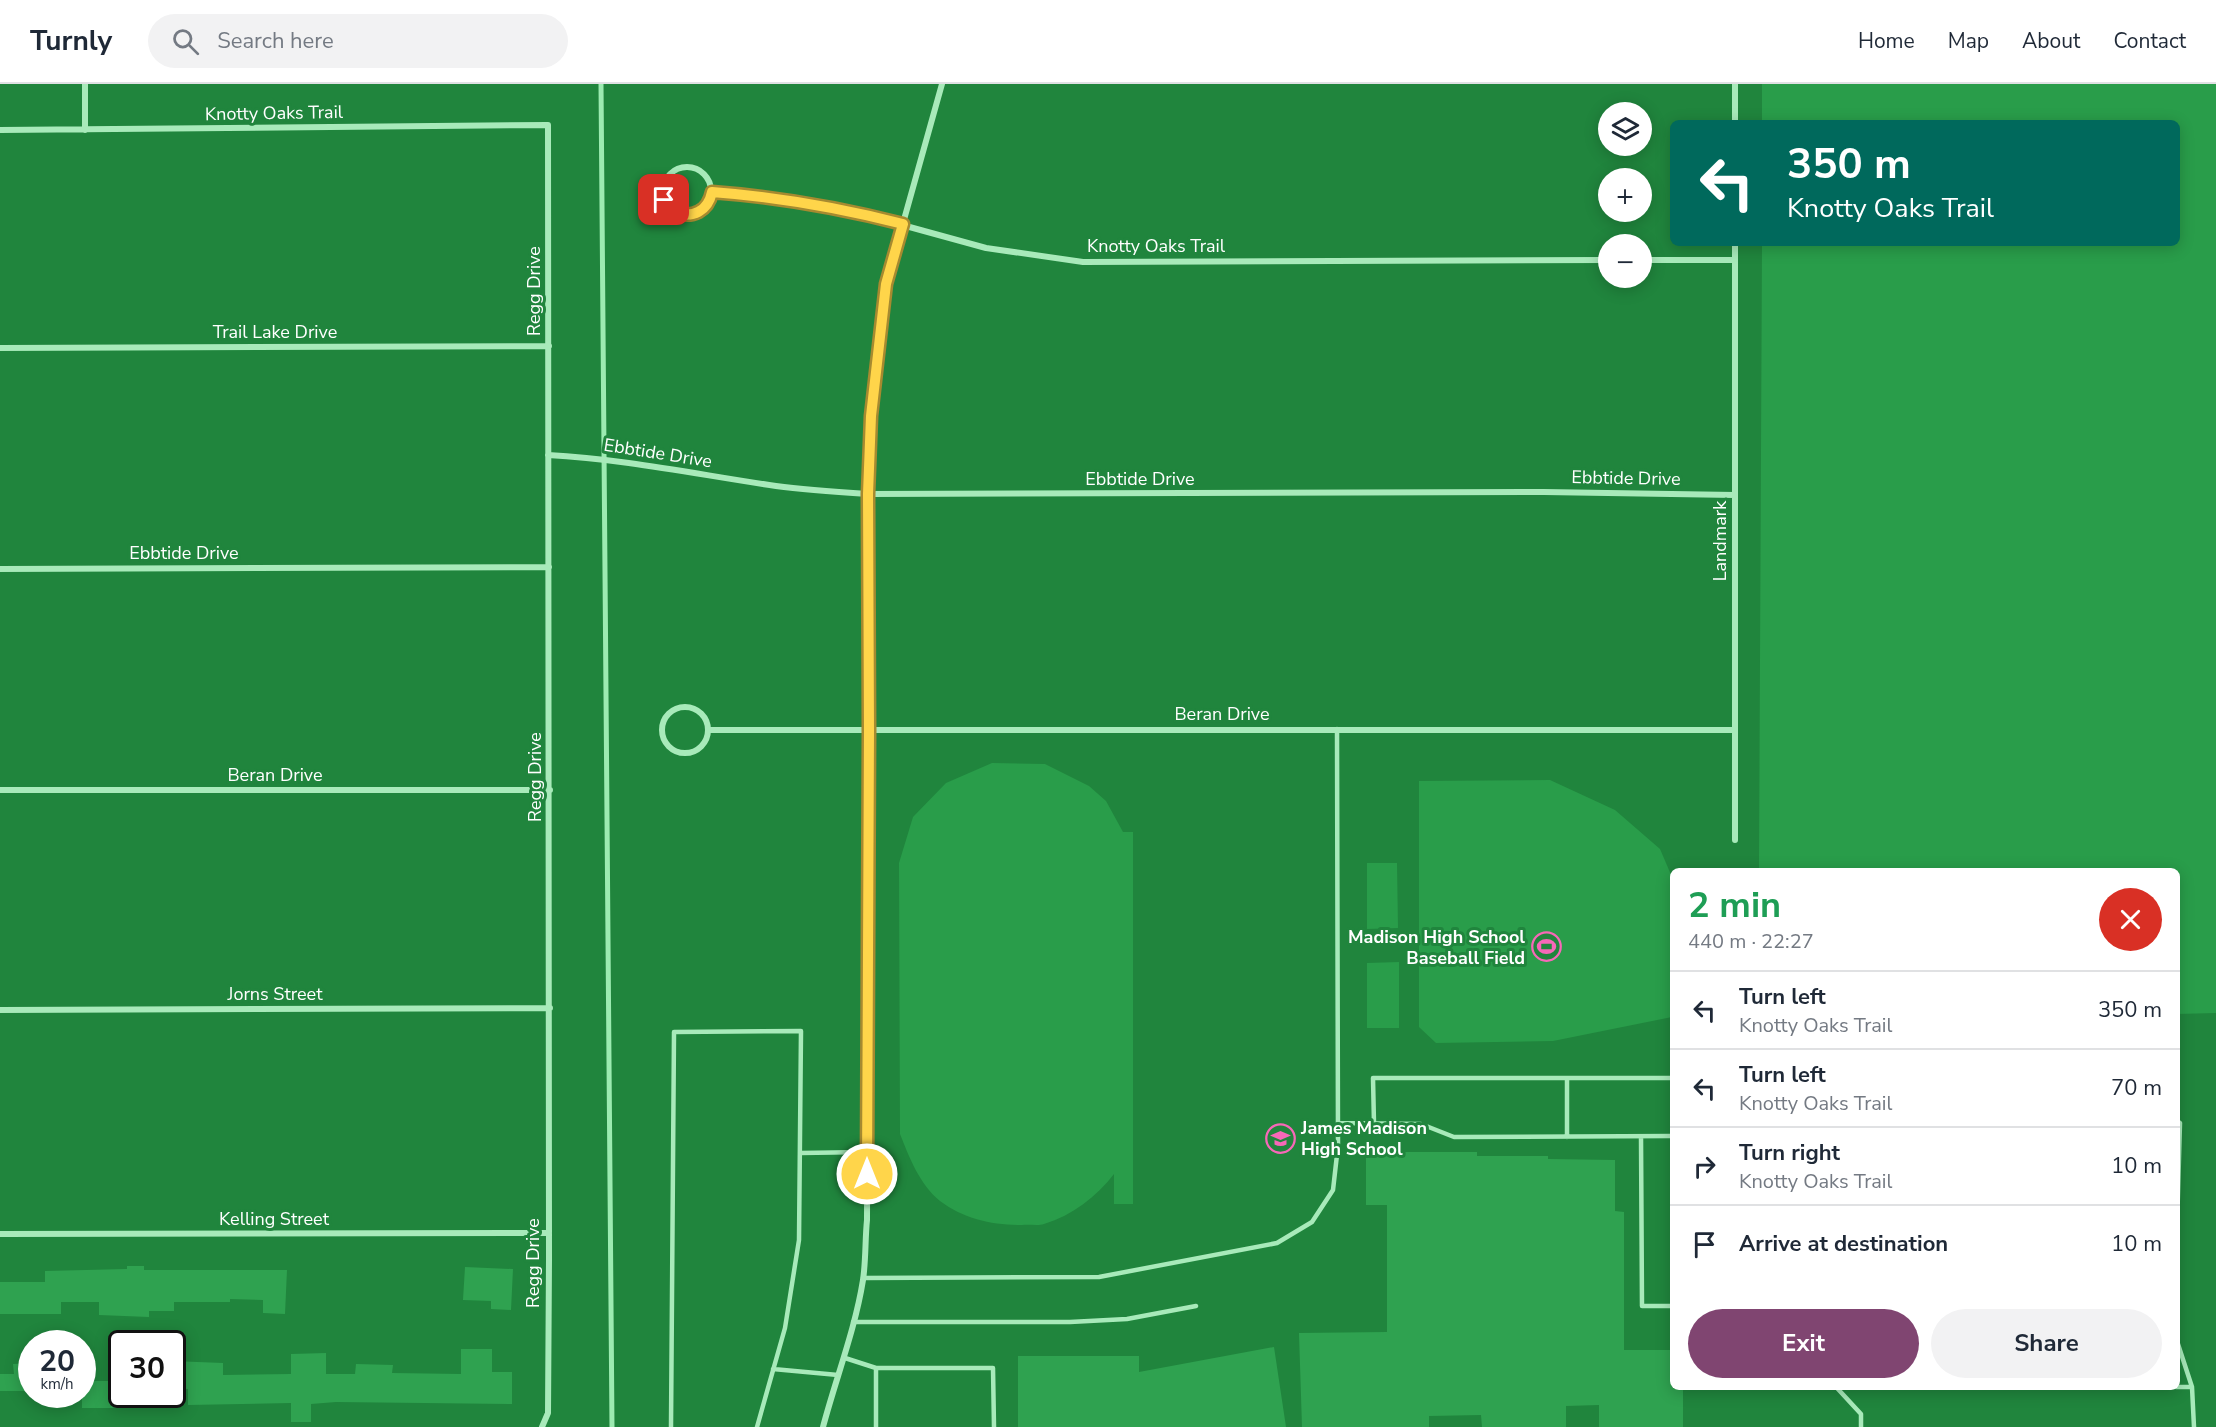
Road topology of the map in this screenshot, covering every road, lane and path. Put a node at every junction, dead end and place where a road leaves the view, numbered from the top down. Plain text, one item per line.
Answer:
1 (85, 84) edge
2 (942, 84) edge
3 (1735, 84) edge
4 (1735, 120) edge
5 (548, 126) joint
6 (0, 130) edge
7 (85, 130) junction
8 (712, 192) junction
9 (903, 224) junction
10 (1735, 246) edge
11 (1598, 260) edge
12 (1652, 260) edge
13 (1735, 260) junction
14 (549, 346) junction
15 (0, 348) edge
16 (548, 455) junction
17 (868, 494) junction
18 (1735, 495) junction
19 (549, 567) junction
20 (0, 569) edge
21 (1337, 729) junction
22 (708, 730) junction
23 (1735, 730) junction
24 (869, 731) junction
25 (0, 790) edge
26 (550, 790) junction
27 (1735, 840) dead end
28 (550, 1008) junction
29 (0, 1010) edge
30 (1567, 1078) junction
31 (1670, 1078) edge
32 (1338, 1123) junction
33 (1374, 1124) junction
34 (1670, 1136) edge
35 (1567, 1137) junction
36 (1641, 1137) junction
37 (867, 1152) junction
38 (800, 1153) junction
39 (548, 1233) junction
40 (0, 1234) edge
41 (863, 1278) junction
42 (1196, 1306) dead end
43 (1670, 1306) edge
44 (853, 1322) junction
45 (2180, 1350) edge
46 (844, 1358) junction
47 (876, 1368) junction
48 (773, 1369) junction
49 (838, 1375) junction
50 (2180, 1387) edge
51 (2192, 1387) junction
52 (1839, 1390) edge
53 (542, 1427) edge
54 (671, 1427) edge
55 (757, 1427) edge
56 (823, 1427) edge
57 (876, 1427) edge
58 (994, 1427) edge
59 (1861, 1427) edge
60 (2194, 1427) edge

1 - 7 street
2 - 9 street
3 - 4 street
5 - 7 street, Knotty Oaks Trail
5 - 14 street, Regg Drive
6 - 7 street, Knotty Oaks Trail
8 - 8 street
8 - 9 street, Knotty Oaks Trail
9 - 11 street, Knotty Oaks Trail
9 - 17 street
10 - 13 street, Landmark
12 - 13 street
13 - 18 street, Landmark
14 - 15 street, Trail Lake Drive
14 - 16 street, Regg Drive
16 - 17 street, Ebbtide Drive
16 - 19 street, Regg Drive
17 - 18 street, Ebbtide Drive
17 - 24 street
18 - 23 street, Landmark
19 - 20 street, Ebbtide Drive
19 - 26 street, Regg Drive
21 - 23 street, Beran Drive
21 - 24 street, Beran Drive
21 - 32 lane
22 - 22 street
22 - 24 street, Beran Drive
23 - 27 street, Landmark
24 - 37 street
25 - 26 street, Beran Drive
26 - 28 street, Regg Drive
28 - 29 street, Jorns Street
28 - 39 street, Regg Drive
30 - 31 lane
30 - 33 lane
30 - 35 lane
32 - 33 lane
32 - 41 lane
33 - 35 lane
34 - 36 lane
35 - 36 lane
36 - 43 lane
37 - 38 lane
37 - 41 street
38 - 48 lane
38 - 54 lane
39 - 40 street, Kelling Street
39 - 53 street, Regg Drive
41 - 44 street
42 - 44 lane
44 - 46 street
45 - 51 lane
46 - 47 lane
46 - 49 street
47 - 57 lane
47 - 58 lane
48 - 49 lane
48 - 55 lane
49 - 56 street
50 - 51 lane
51 - 60 lane
52 - 59 lane

